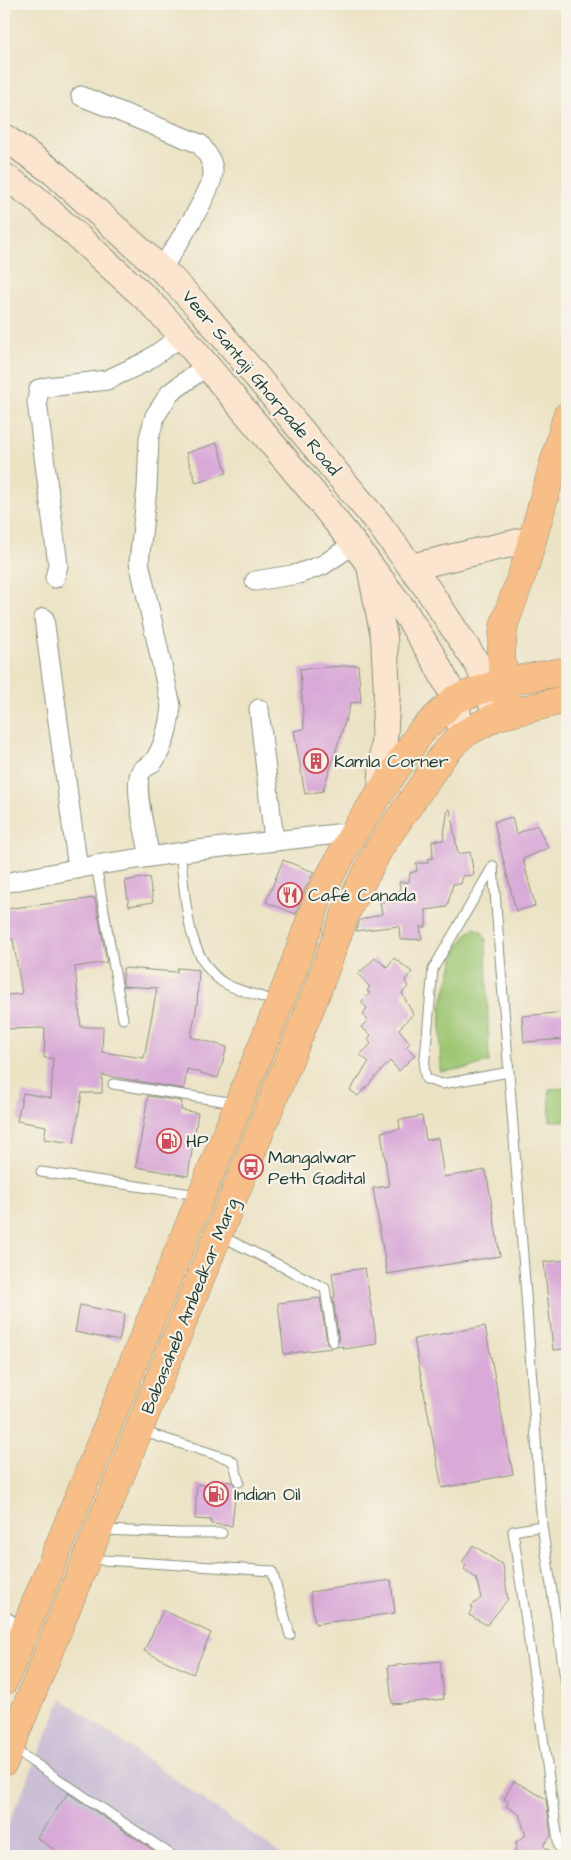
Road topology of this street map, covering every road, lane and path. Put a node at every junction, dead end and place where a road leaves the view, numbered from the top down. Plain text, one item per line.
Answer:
1 (81, 96) dead end
2 (4, 138) edge
3 (4, 176) edge
4 (161, 269) junction
5 (182, 336) junction
6 (206, 366) junction
7 (567, 416) edge
8 (532, 538) junction
9 (354, 544) junction
10 (370, 564) junction
11 (411, 567) junction
12 (55, 578) dead end
13 (255, 581) dead end
14 (515, 593) junction
15 (44, 618) dead end
16 (567, 671) edge
17 (538, 677) junction
18 (490, 678) junction
19 (455, 699) junction
20 (567, 699) edge
21 (259, 708) dead end
22 (511, 713) junction
23 (462, 735) junction
24 (381, 791) junction
25 (354, 832) junction
26 (274, 841) junction
27 (180, 852) junction
28 (150, 857) junction
29 (96, 865) junction
30 (78, 869) junction
31 (4, 883) edge
32 (280, 1003) junction
33 (123, 1019) dead end
34 (509, 1072) junction
35 (113, 1084) dead end
36 (238, 1104) junction
37 (41, 1172) dead end
38 (201, 1196) junction
39 (218, 1235) junction
40 (333, 1342) dead end
41 (139, 1431) junction
42 (239, 1482) dead end
43 (542, 1526) junction
44 (98, 1530) junction
45 (222, 1533) dead end
46 (86, 1559) junction
47 (290, 1635) dead end
48 (11, 1639) edge
49 (4, 1681) edge
50 (567, 1691) edge
51 (7, 1755) edge
52 (567, 1854) edge
53 (173, 1856) edge

1 - 4 street
2 - 4 main road, Veer Santaji Ghorpade Road
3 - 5 main road, Veer Santaji Ghorpade Road
4 - 11 main road, Veer Santaji Ghorpade Road
5 - 6 main road, Veer Santaji Ghorpade Road
5 - 12 street
6 - 9 main road, Veer Santaji Ghorpade Road
6 - 28 street
7 - 8 main road
8 - 11 main road
8 - 14 main road
9 - 10 main road, Veer Santaji Ghorpade Road
9 - 13 street
10 - 19 main road, Veer Santaji Ghorpade Road
10 - 24 main road
11 - 18 main road, Veer Santaji Ghorpade Road
14 - 17 main road
14 - 18 main road
15 - 30 street
16 - 17 main road
17 - 18 main road
18 - 19 main road
18 - 22 main road
19 - 23 main road, Veer Santaji Ghorpade Road
19 - 24 main road, Babasaheb Ambedkar Marg
20 - 22 main road, Babasaheb Ambedkar Marg
21 - 26 street
22 - 23 main road, Babasaheb Ambedkar Marg
23 - 39 main road, Babasaheb Ambedkar Marg
24 - 25 main road, Babasaheb Ambedkar Marg
25 - 26 street
25 - 32 main road, Babasaheb Ambedkar Marg
26 - 27 street
27 - 28 street
27 - 32 lane
28 - 29 street
29 - 30 street
29 - 33 lane
30 - 31 street
32 - 36 main road, Babasaheb Ambedkar Marg
34 - 34 lane
34 - 43 lane
35 - 36 lane
36 - 38 main road, Babasaheb Ambedkar Marg
37 - 38 lane
38 - 48 main road, Babasaheb Ambedkar Marg
39 - 40 lane
39 - 41 main road, Babasaheb Ambedkar Marg
41 - 42 lane
41 - 44 main road, Babasaheb Ambedkar Marg
43 - 50 lane
43 - 52 lane
44 - 45 lane
44 - 46 main road, Babasaheb Ambedkar Marg
46 - 47 lane
46 - 51 main road, Babasaheb Ambedkar Marg
48 - 49 main road, Babasaheb Ambedkar Marg
51 - 53 lane

